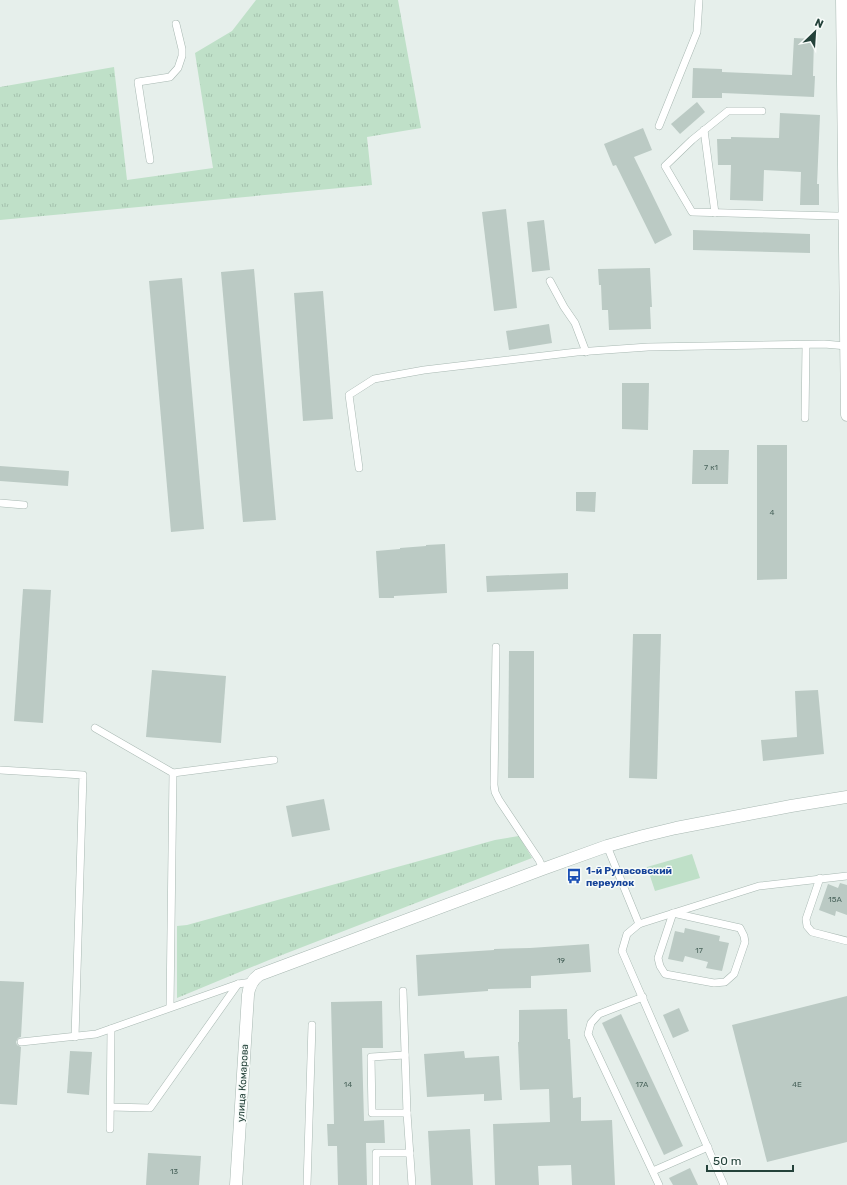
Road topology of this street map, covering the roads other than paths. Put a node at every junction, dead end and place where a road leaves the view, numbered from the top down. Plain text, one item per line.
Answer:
1 (699, 0) edge
2 (842, 0) edge
3 (176, 24) dead end
4 (762, 111) dead end
5 (659, 126) dead end
6 (704, 130) junction
7 (150, 160) dead end
8 (715, 212) junction
9 (845, 216) junction
10 (550, 281) dead end
11 (806, 345) junction
12 (847, 346) edge
13 (586, 352) junction
14 (847, 415) edge
15 (805, 418) dead end
16 (359, 468) dead end
17 (0, 503) edge
18 (24, 505) dead end
19 (496, 646) dead end
20 (95, 728) dead end
21 (274, 760) dead end
22 (0, 770) edge
23 (173, 773) junction
24 (847, 798) edge
25 (607, 846) junction
26 (543, 869) junction
27 (847, 876) edge
28 (820, 878) junction
29 (673, 913) junction
30 (639, 924) junction
31 (847, 941) edge
32 (252, 982) junction
33 (238, 984) junction
34 (403, 991) dead end
35 (642, 997) junction
36 (170, 1007) junction
37 (312, 1025) dead end
38 (111, 1029) junction
39 (75, 1037) junction
40 (21, 1042) dead end
41 (405, 1056) junction
42 (111, 1107) junction
43 (407, 1113) junction
44 (110, 1129) dead end
45 (708, 1147) junction
46 (410, 1154) junction
47 (653, 1172) junction
48 (236, 1185) edge
49 (307, 1185) edge
50 (376, 1185) edge
51 (412, 1185) edge
52 (659, 1185) edge
53 (724, 1185) edge

1 - 5 lane
2 - 9 street
3 - 7 lane
4 - 6 lane
6 - 8 lane
6 - 8 lane
8 - 9 lane
9 - 12 street
10 - 13 lane
11 - 12 lane
11 - 13 lane
11 - 15 lane
12 - 14 street
13 - 16 lane
17 - 18 lane
19 - 26 lane
20 - 23 lane
21 - 23 lane
22 - 39 lane
23 - 36 lane
24 - 25 street
25 - 26 street
25 - 30 lane
26 - 32 street
27 - 28 lane
28 - 29 lane
28 - 31 lane
29 - 29 lane
29 - 30 lane
30 - 35 lane
32 - 33 lane
32 - 48 street, улица Комарова
33 - 36 lane
33 - 42 lane
34 - 41 lane
35 - 45 lane
35 - 47 lane
36 - 38 lane
37 - 49 lane
38 - 39 lane
38 - 42 lane
39 - 40 lane
41 - 43 lane
41 - 43 lane
42 - 44 lane
43 - 46 lane
45 - 47 lane
45 - 53 lane
46 - 50 lane
46 - 51 lane
47 - 52 lane

